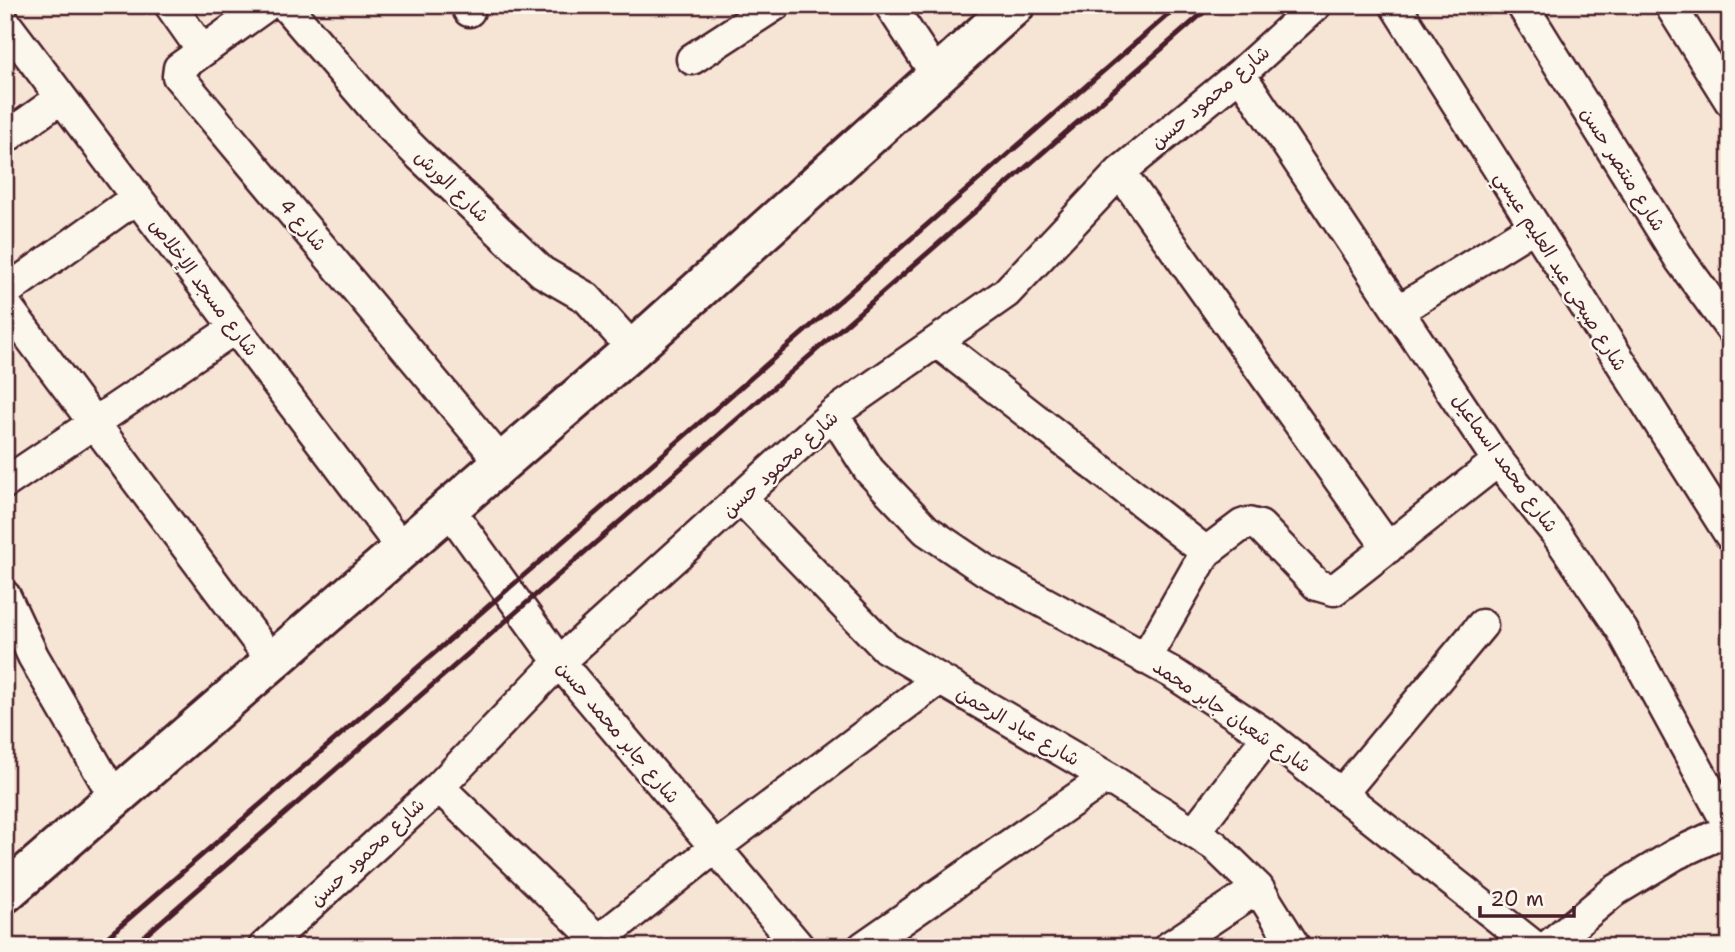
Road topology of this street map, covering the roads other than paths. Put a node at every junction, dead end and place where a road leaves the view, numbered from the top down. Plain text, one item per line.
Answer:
1 (170, 5) edge
2 (267, 5) edge
3 (285, 5) edge
4 (775, 5) edge
5 (890, 5) edge
6 (1015, 5) edge
7 (1316, 5) edge
8 (1395, 5) edge
9 (1522, 5) edge
10 (1670, 5) edge
11 (5, 23) edge
12 (201, 49) junction
13 (692, 59) dead end
14 (1720, 65) edge
15 (1240, 74) junction
16 (937, 76) junction
17 (61, 98) junction
18 (1730, 101) edge
19 (5, 138) edge
20 (1120, 172) junction
21 (136, 198) junction
22 (1533, 228) junction
23 (5, 292) edge
24 (5, 304) edge
25 (1398, 311) junction
26 (235, 328) junction
27 (1730, 328) edge
28 (938, 343) junction
29 (633, 349) junction
30 (833, 414) junction
31 (94, 424) junction
32 (1498, 461) junction
33 (502, 463) junction
34 (5, 483) edge
35 (742, 499) junction
36 (449, 509) junction
37 (1730, 536) edge
38 (1388, 548) junction
39 (403, 550) junction
40 (1206, 552) junction
41 (5, 596) edge
42 (1482, 625) dead end
43 (19, 655) edge
44 (1145, 659) junction
45 (273, 662) junction
46 (559, 662) junction
47 (938, 680) junction
48 (1268, 736) junction
49 (1107, 777) junction
50 (439, 787) junction
51 (1343, 792) junction
52 (115, 798) junction
53 (1730, 828) edge
54 (1195, 832) junction
55 (716, 847) junction
56 (1258, 888) junction
57 (5, 893) edge
58 (603, 943) edge
59 (264, 947) edge
60 (799, 947) edge
61 (863, 947) edge
62 (1169, 947) edge
63 (1295, 947) edge
64 (1535, 947) edge
65 (1548, 947) edge

1 - 12 street
2 - 12 street, شارع 4
3 - 29 street, شارع الورش
4 - 13 street
5 - 16 street
6 - 16 street
7 - 15 street, شارع محمود حسن
8 - 22 street, شارع صبحى عبد العليم عيسي
9 - 27 street, شارع منتصر حسن
10 - 14 street
11 - 17 street, شارع مسجد الإخلاص
12 - 33 street, شارع 4
14 - 18 street
15 - 20 street, شارع محمود حسن
15 - 25 street, شارع محمد اسماعيل
16 - 29 street
17 - 19 street
17 - 21 street, شارع مسجد الإخلاص
20 - 28 street, شارع محمود حسن
20 - 38 street
21 - 23 street
21 - 26 street, شارع مسجد الإخلاص
22 - 25 street
22 - 37 street, شارع صبحى عبد العليم عيسي
24 - 31 street
25 - 32 street, شارع محمد اسماعيل
26 - 31 street
26 - 39 street, شارع مسجد الإخلاص
28 - 30 street, شارع محمود حسن
28 - 40 street
29 - 33 street
30 - 35 street, شارع محمود حسن
30 - 44 street, شارع شعبان جابر محمد
31 - 34 street
31 - 45 street
32 - 38 street
32 - 53 street, شارع محمد اسماعيل
33 - 36 street
35 - 46 street, شارع محمود حسن
35 - 47 street, شارع عباد الرحمن
36 - 39 street
36 - 46 street, شارع جابر محمد حسن
38 - 40 street
39 - 45 street
40 - 44 street
41 - 43 street
42 - 51 street
43 - 52 street
44 - 48 street, شارع شعبان جابر محمد
45 - 52 street
46 - 50 street, شارع محمود حسن
46 - 55 street, شارع جابر محمد حسن
47 - 49 street, شارع عباد الرحمن
47 - 55 street
48 - 51 street, شارع شعبان جابر محمد
48 - 54 street
49 - 54 street, شارع عباد الرحمن
49 - 61 street
50 - 58 street
50 - 59 street, شارع محمود حسن
51 - 64 street, شارع شعبان جابر محمد
52 - 57 street
53 - 65 street
54 - 56 street, شارع عباد الرحمن
55 - 58 street
55 - 60 street, شارع جابر محمد حسن
56 - 62 street
56 - 63 street, شارع عباد الرحمن

